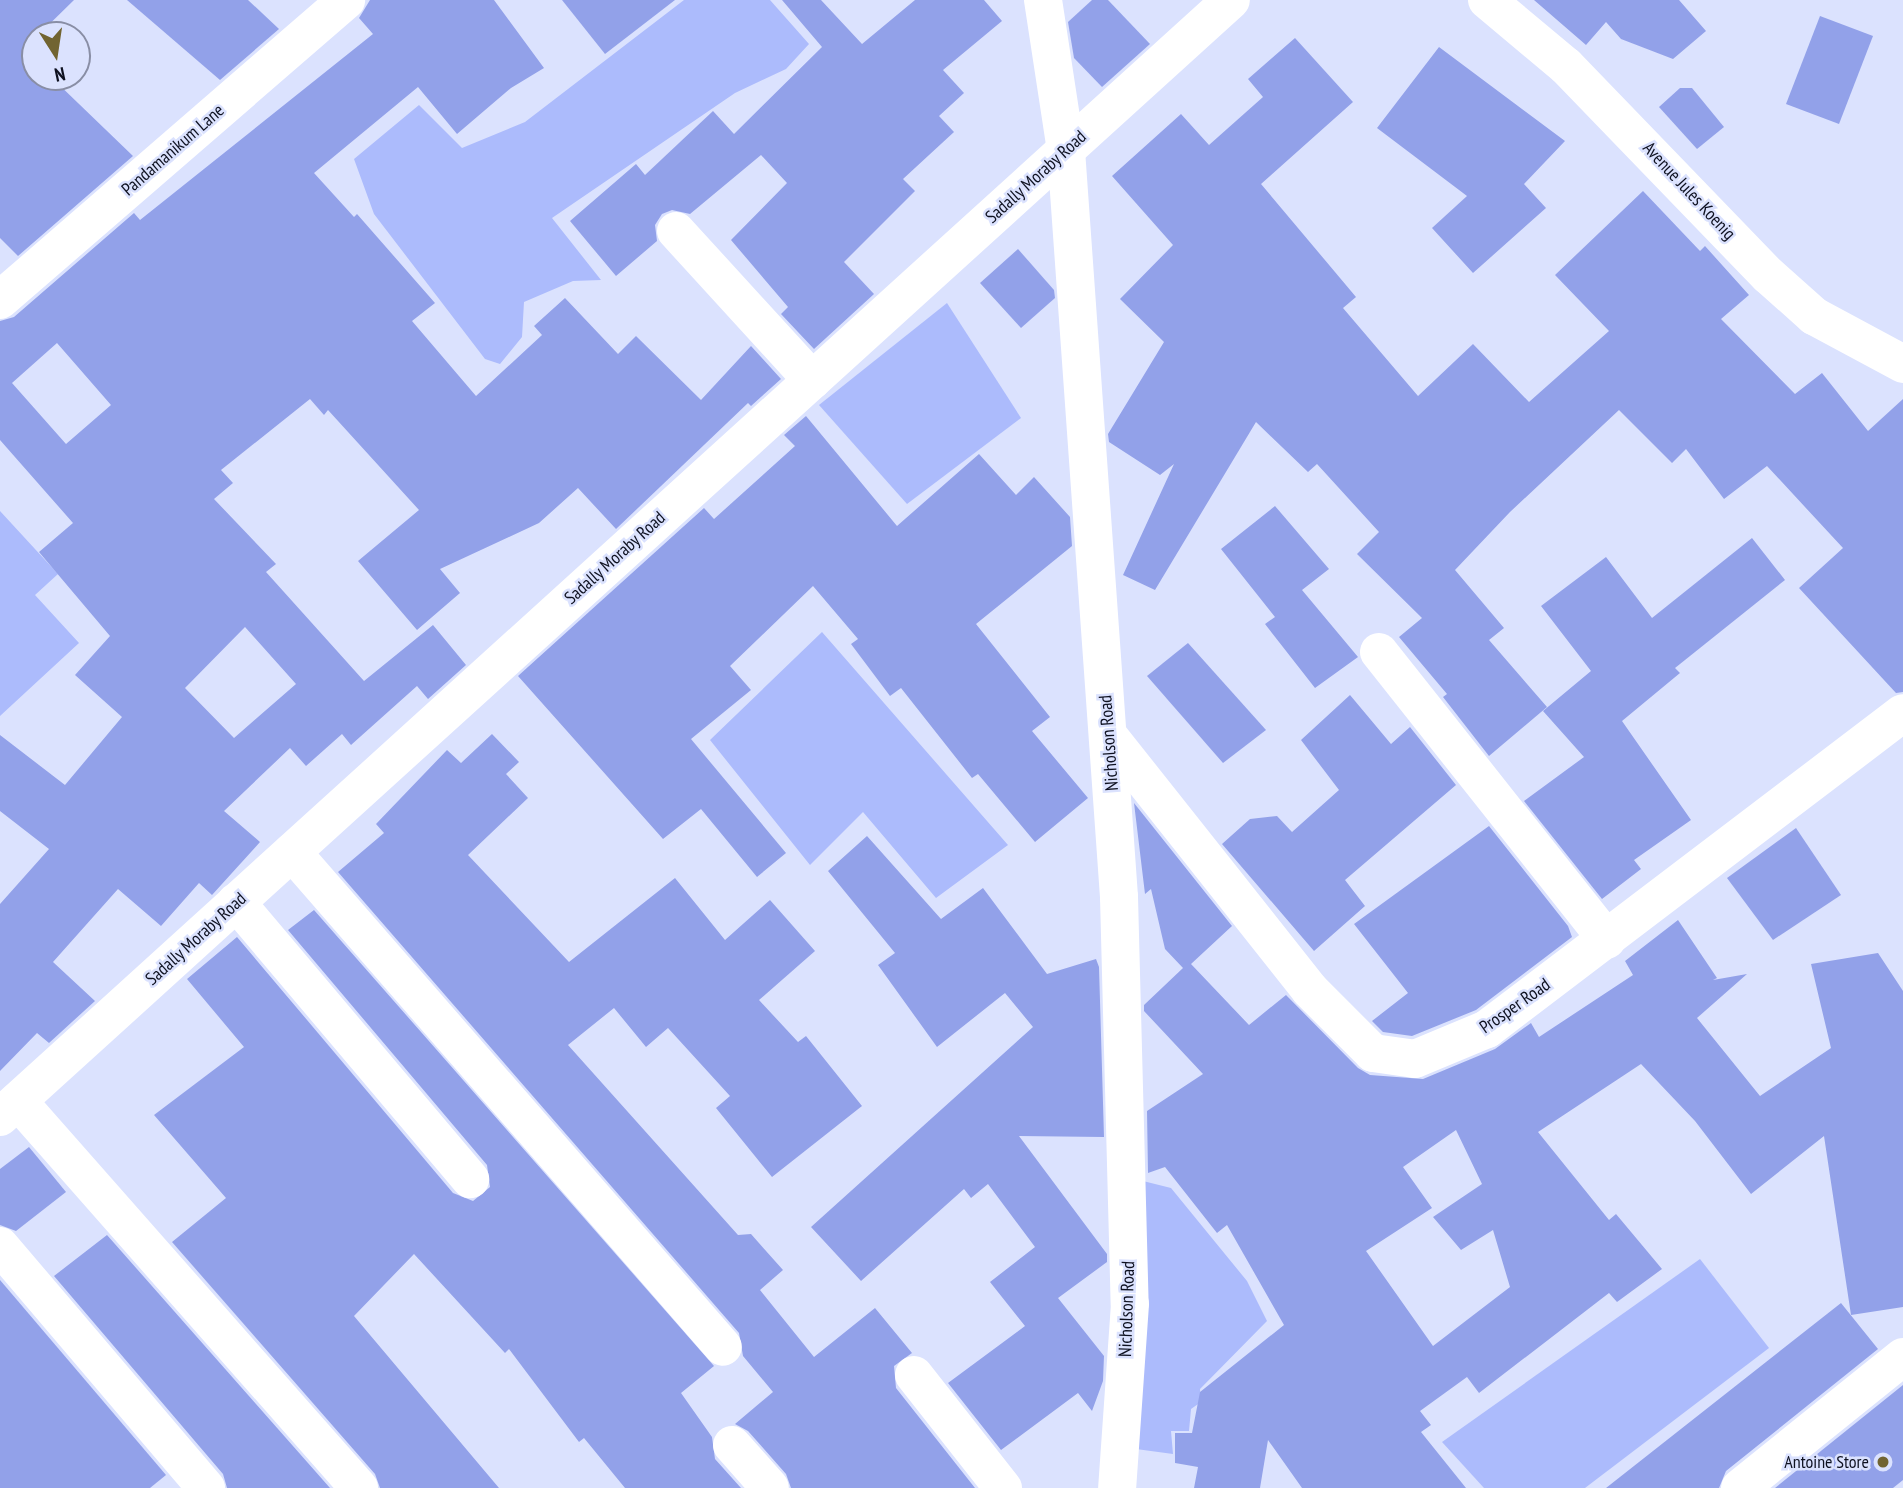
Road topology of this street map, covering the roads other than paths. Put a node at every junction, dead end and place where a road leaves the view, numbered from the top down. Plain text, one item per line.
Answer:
1 (346, 0) edge
2 (1043, 0) edge
3 (1231, 0) edge
4 (1487, 0) edge
5 (1066, 150) junction
6 (676, 230) dead end
7 (0, 300) edge
8 (1903, 364) edge
9 (812, 380) junction
10 (1379, 652) dead end
11 (1903, 713) edge
12 (1108, 735) junction
13 (292, 852) junction
14 (236, 902) junction
15 (1607, 940) junction
16 (9, 1109) edge
17 (470, 1180) dead end
18 (0, 1246) edge
19 (723, 1347) dead end
20 (1903, 1357) edge
21 (914, 1375) dead end
22 (732, 1445) dead end
23 (206, 1488) edge
24 (359, 1488) edge
25 (770, 1488) edge
26 (1003, 1488) edge
27 (1117, 1488) edge
28 (1740, 1488) edge

1 - 7 street, Pandamanikum Lane
2 - 5 street, Nicholson Road
3 - 5 street, Sadally Moraby Road
4 - 8 street, Avenue Jules Koenig
5 - 9 street, Sadally Moraby Road
5 - 12 street, Nicholson Road
6 - 9 street
9 - 13 street, Sadally Moraby Road
10 - 15 street
11 - 15 street, Prosper Road
12 - 15 street, Prosper Road
12 - 27 street, Nicholson Road
13 - 14 street, Sadally Moraby Road
13 - 19 street
14 - 16 street, Sadally Moraby Road
14 - 17 street
16 - 24 street
18 - 23 street
20 - 28 street
21 - 26 street
22 - 25 street

